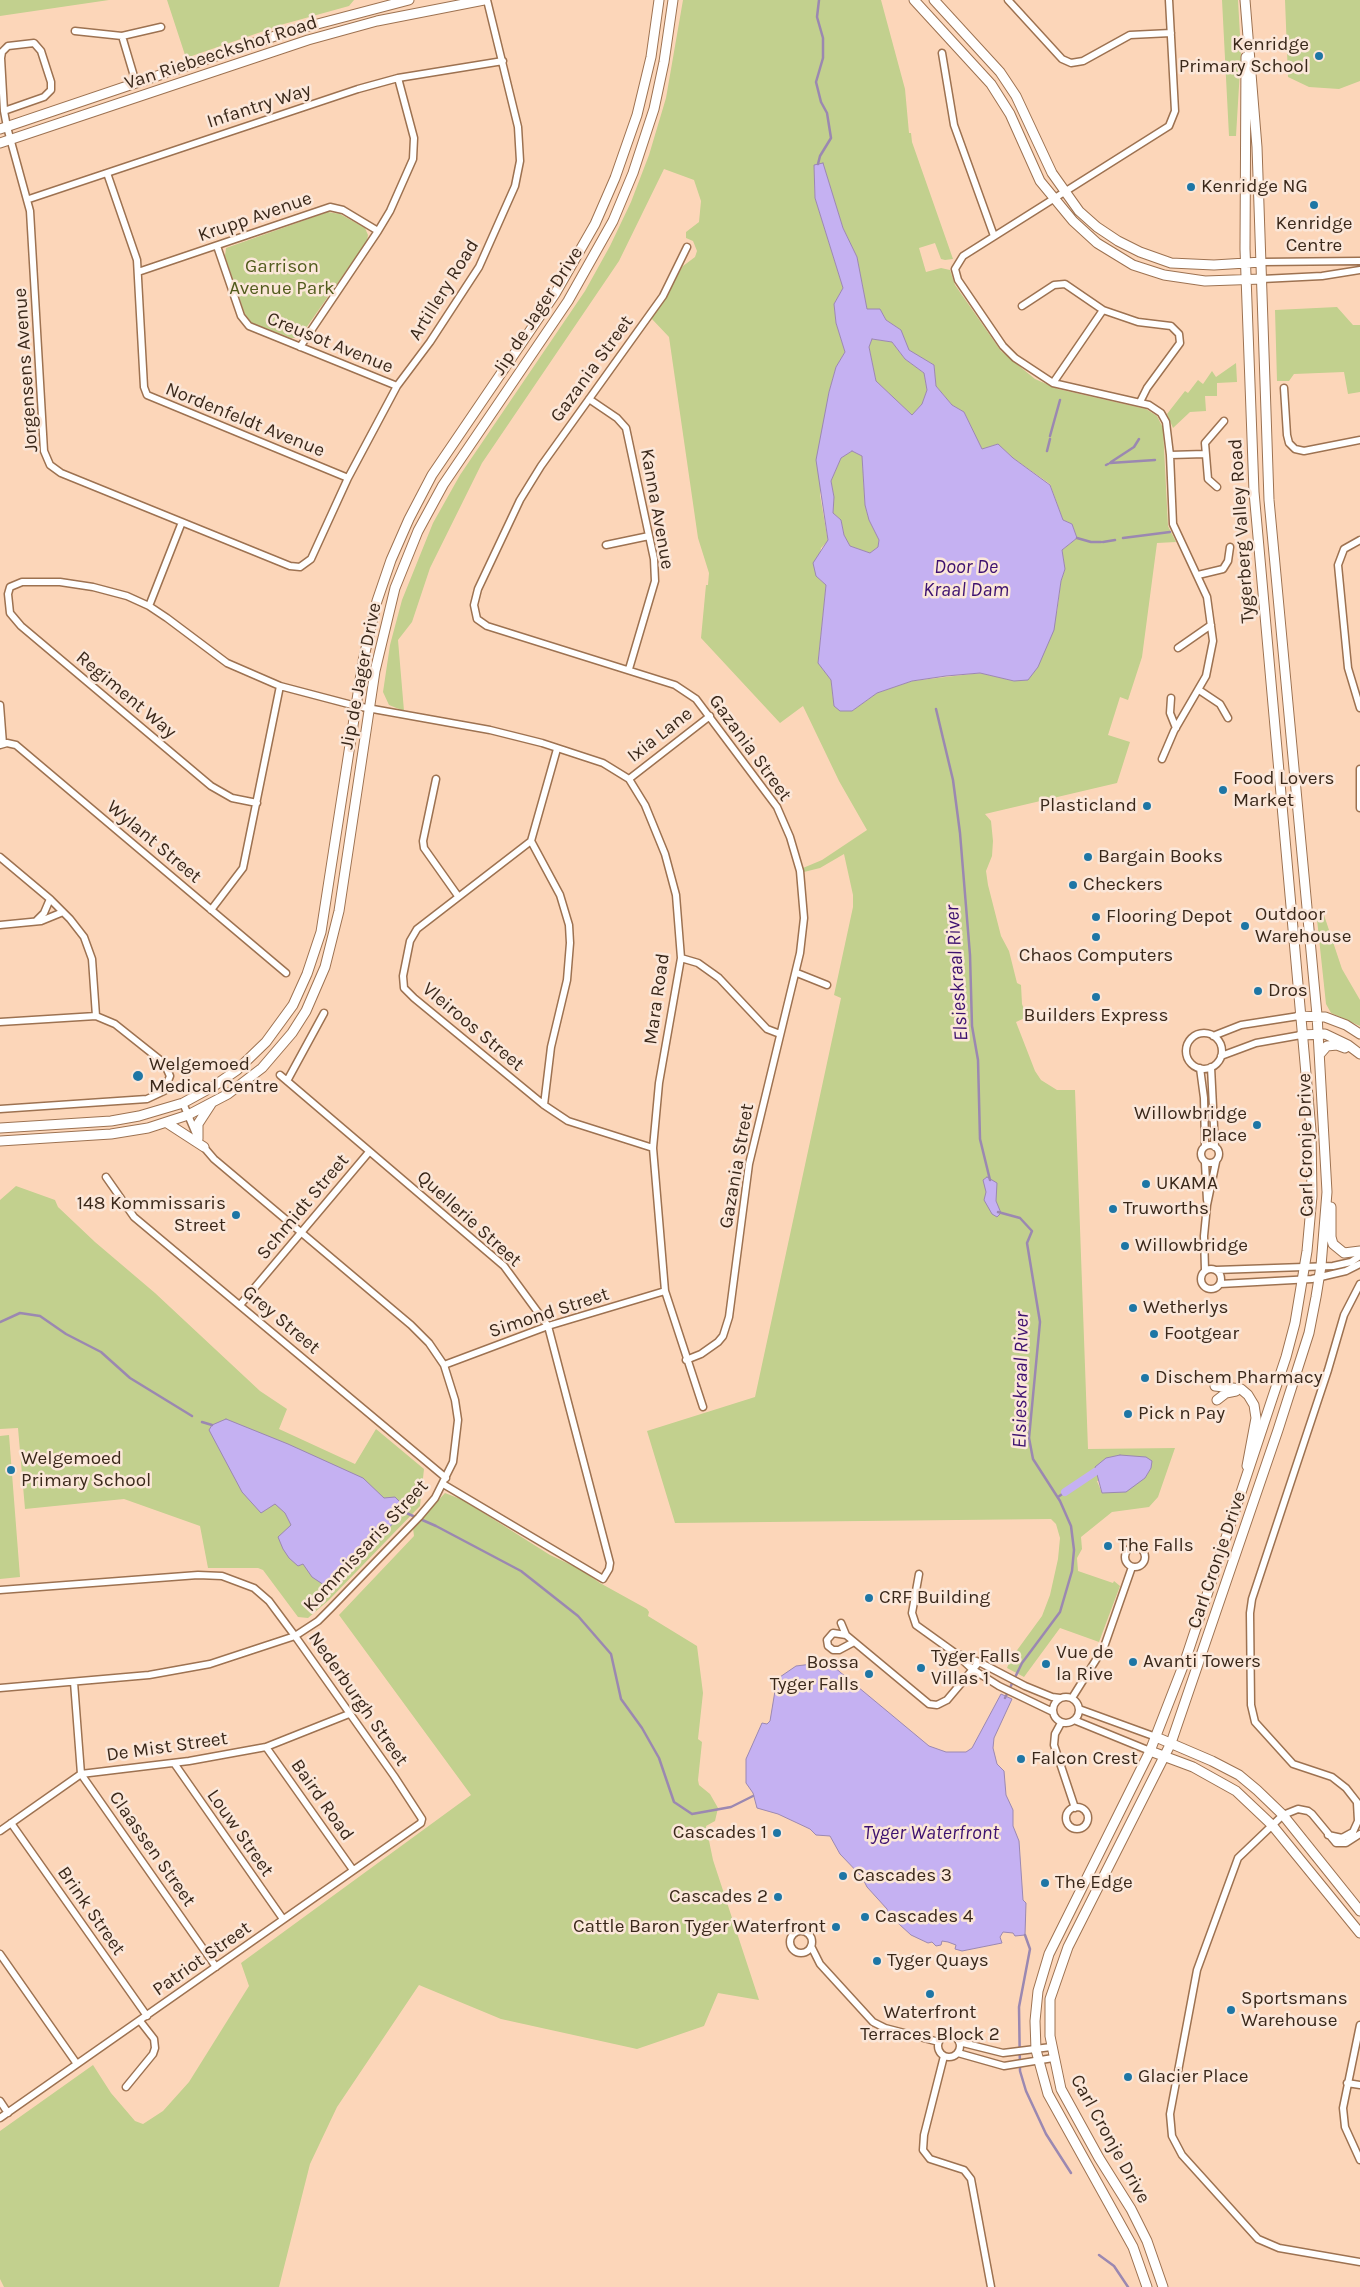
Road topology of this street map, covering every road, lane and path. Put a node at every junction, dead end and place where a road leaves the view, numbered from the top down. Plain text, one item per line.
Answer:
1 (409, 0) edge
2 (486, 0) edge
3 (660, 0) edge
4 (673, 0) edge
5 (914, 0) edge
6 (934, 0) edge
7 (1008, 0) edge
8 (1169, 0) edge
9 (1246, 0) edge
10 (161, 27) dead end
11 (75, 31) dead end
12 (1171, 33) junction
13 (122, 36) junction
14 (1248, 42) junction
15 (942, 53) dead end
16 (503, 61) junction
17 (398, 78) junction
18 (136, 83) junction
19 (156, 91) junction
20 (117, 104) junction
21 (4, 111) junction
22 (3, 128) edge
23 (10, 140) junction
24 (0, 143) edge
25 (107, 173) junction
26 (1065, 192) junction
27 (29, 199) junction
28 (1053, 199) junction
29 (378, 231) junction
30 (994, 236) junction
31 (217, 246) junction
32 (687, 247) dead end
33 (1262, 262) junction
34 (1360, 262) edge
35 (1246, 263) junction
36 (1360, 270) edge
37 (138, 272) junction
38 (1262, 279) junction
39 (1246, 280) junction
40 (1022, 306) dead end
41 (1103, 310) junction
42 (300, 347) junction
43 (1053, 383) junction
44 (397, 386) junction
45 (1284, 388) dead end
46 (589, 399) junction
47 (1140, 402) junction
48 (1224, 421) dead end
49 (1360, 440) edge
50 (1206, 454) junction
51 (1170, 455) junction
52 (348, 478) junction
53 (1217, 487) dead end
54 (182, 522) junction
55 (649, 536) junction
56 (1360, 540) edge
57 (606, 545) dead end
58 (1230, 548) dead end
59 (298, 568) joint
60 (1198, 575) junction
61 (12, 585) joint
62 (149, 606) junction
63 (1211, 625) junction
64 (1178, 648) dead end
65 (629, 670) junction
66 (280, 686) junction
67 (1199, 690) junction
68 (1171, 698) dead end
69 (0, 705) edge
70 (356, 706) junction
71 (1360, 708) edge
72 (370, 709) junction
73 (710, 716) junction
74 (1228, 718) dead end
75 (1176, 728) junction
76 (2, 744) edge
77 (557, 748) junction
78 (1162, 759) dead end
79 (1360, 769) edge
80 (436, 779) dead end
81 (629, 779) junction
82 (257, 803) junction
83 (1360, 808) edge
84 (531, 841) junction
85 (0, 856) edge
86 (458, 896) junction
87 (50, 899) junction
88 (212, 910) junction
89 (63, 912) junction
90 (35, 922) junction
91 (0, 925) edge
92 (681, 958) junction
93 (286, 973) dead end
94 (797, 973) junction
95 (827, 984) dead end
96 (324, 1013) dead end
97 (1317, 1015) junction
98 (96, 1016) junction
99 (1299, 1016) junction
100 (0, 1022) edge
101 (780, 1034) junction
102 (1318, 1034) junction
103 (1360, 1034) edge
104 (1301, 1035) junction
105 (1213, 1036) junction
106 (1320, 1054) junction
107 (1360, 1055) edge
108 (1221, 1056) junction
109 (1200, 1068) junction
110 (1211, 1068) junction
111 (280, 1075) dead end
112 (287, 1081) junction
113 (183, 1103) junction
114 (211, 1104) junction
115 (544, 1105) junction
116 (0, 1110) edge
117 (188, 1115) junction
118 (167, 1123) junction
119 (0, 1128) edge
120 (198, 1139) junction
121 (0, 1140) edge
122 (1205, 1146) junction
123 (1215, 1146) junction
124 (204, 1147) junction
125 (653, 1148) junction
126 (369, 1152) junction
127 (1216, 1162) junction
128 (1205, 1163) junction
129 (106, 1177) dead end
130 (1327, 1192) junction
131 (1207, 1201) junction
132 (301, 1232) junction
133 (1360, 1251) edge
134 (1205, 1252) junction
135 (1360, 1256) edge
136 (1360, 1264) edge
137 (1306, 1266) junction
138 (1321, 1266) junction
139 (1204, 1270) junction
140 (1215, 1270) junction
141 (1320, 1278) junction
142 (1304, 1280) junction
143 (1220, 1284) junction
144 (1360, 1284) edge
145 (665, 1292) junction
146 (240, 1305) junction
147 (548, 1326) junction
148 (686, 1360) junction
149 (444, 1365) junction
150 (1215, 1386) dead end
151 (1241, 1390) junction
152 (1217, 1400) dead end
153 (703, 1408) dead end
154 (1246, 1479) junction
155 (445, 1481) junction
156 (1132, 1567) dead end
157 (919, 1574) dead end
158 (603, 1579) joint
159 (0, 1590) edge
160 (841, 1623) dead end
161 (846, 1635) junction
162 (295, 1636) junction
163 (854, 1642) junction
164 (955, 1652) junction
165 (979, 1662) junction
166 (972, 1669) junction
167 (74, 1682) junction
168 (0, 1688) edge
169 (1060, 1698) junction
170 (1072, 1698) junction
171 (1079, 1709) junction
172 (1052, 1712) junction
173 (349, 1714) junction
174 (1074, 1720) junction
175 (1061, 1722) junction
176 (1156, 1737) junction
177 (1171, 1743) junction
178 (266, 1747) junction
179 (1150, 1751) junction
180 (1165, 1757) junction
181 (174, 1763) junction
182 (81, 1774) junction
183 (1358, 1804) edge
184 (1075, 1808) dead end
185 (1283, 1815) junction
186 (11, 1823) junction
187 (421, 1823) joint
188 (1272, 1825) junction
189 (0, 1831) edge
190 (1325, 1833) junction
191 (1360, 1834) edge
192 (353, 1870) junction
193 (1360, 1912) edge
194 (283, 1919) junction
195 (1360, 1933) edge
196 (811, 1946) junction
197 (804, 1953) junction
198 (0, 1954) edge
199 (820, 1964) junction
200 (216, 1967) junction
201 (146, 2016) junction
202 (140, 2021) junction
203 (1360, 2025) edge
204 (1359, 2036) edge
205 (939, 2042) junction
206 (960, 2042) junction
207 (1051, 2047) junction
208 (1036, 2050) junction
209 (958, 2053) junction
210 (944, 2056) junction
211 (1053, 2058) junction
212 (1038, 2061) junction
213 (77, 2064) junction
214 (1347, 2083) junction
215 (1360, 2086) edge
216 (126, 2087) dead end
217 (0, 2101) edge
218 (8, 2113) junction
219 (0, 2118) edge
220 (1360, 2160) edge
221 (1360, 2262) edge
222 (990, 2287) edge
223 (1147, 2287) edge
224 (1163, 2287) edge

1 - 18 main road, Van Riebeeckshof Road
2 - 16 street, Artillery Road
2 - 19 main road, Van Riebeeckshof Road
3 - 70 main road, Jip de Jager Drive
4 - 72 main road, Jip de Jager Drive
5 - 28 main road
6 - 26 main road
7 - 12 street
8 - 12 street
9 - 14 main road, Tygerberg Valley Road
10 - 13 street
11 - 13 street
12 - 26 street
13 - 18 street
14 - 33 main road, Tygerberg Valley Road
14 - 35 main road, Tygerberg Valley Road
15 - 30 street
16 - 17 street, Infantry Way
16 - 44 street, Artillery Road
17 - 25 street, Infantry Way
17 - 29 street
18 - 19 main road
18 - 20 main road
18 - 22 main road, Van Riebeeckshof Road
19 - 20 main road, Van Riebeeckshof Road
20 - 23 main road, Van Riebeeckshof Road
21 - 21 street, Jorgensens Avenue
21 - 22 street, Jorgensens Avenue
22 - 23 street, Jorgensens Avenue
23 - 24 main road, Van Riebeeckshof Road
23 - 27 street, Jorgensens Avenue
25 - 27 street, Infantry Way
25 - 37 street, Nordenfeldt Avenue
26 - 28 street
26 - 35 main road
27 - 54 street, Jorgensens Avenue
28 - 30 street
28 - 39 main road
29 - 31 street, Krupp Avenue
29 - 42 street
30 - 43 street
31 - 37 street, Krupp Avenue
31 - 42 street, Creusot Avenue
32 - 46 street, Gazania Street
33 - 34 street
33 - 35 main road
33 - 38 main road, Tygerberg Valley Road
35 - 39 main road, Tygerberg Valley Road
36 - 38 street
37 - 52 street, Nordenfeldt Avenue
38 - 39 main road
38 - 97 main road, Tygerberg Valley Road
39 - 99 main road, Tygerberg Valley Road
40 - 41 street
41 - 43 street
41 - 47 street
42 - 44 street, Creusot Avenue
43 - 47 street
44 - 52 street, Artillery Road
45 - 49 street
46 - 55 street, Kanna Avenue
46 - 65 street, Gazania Street
47 - 51 street
48 - 50 street
50 - 51 street
50 - 53 street
51 - 60 street
52 - 59 street, Artillery Road
54 - 59 street, Jorgensens Avenue
54 - 62 street
55 - 57 street
55 - 65 street, Kanna Avenue
56 - 71 street
58 - 60 street
60 - 63 street
61 - 62 street, Mara Road
61 - 82 street, Regiment Way
62 - 66 street, Mara Road
63 - 64 street
63 - 67 street
65 - 73 street, Gazania Street
66 - 70 street, Mara Road
66 - 82 street
67 - 74 street
67 - 75 street
68 - 75 street
69 - 76 street
70 - 72 street, Mara Road
70 - 113 main road, Jip de Jager Drive
72 - 77 street, Mara Road
72 - 114 main road, Jip de Jager Drive
73 - 81 street, Ixia Lane
73 - 94 street, Gazania Street
75 - 78 street
76 - 88 street, Wylant Street
77 - 81 street, Mara Road
77 - 84 street
79 - 83 street
80 - 86 street
81 - 92 street, Mara Road
82 - 88 street
84 - 86 street, Vleiroos Street
84 - 115 street
85 - 87 street
86 - 115 street, Vleiroos Street
87 - 89 street
87 - 90 street
88 - 93 street, Wylant Street
89 - 90 street
89 - 98 street
90 - 91 street
92 - 101 street
92 - 125 street, Mara Road
94 - 95 street
94 - 101 street, Gazania Street
96 - 112 street
97 - 99 main road
97 - 102 main road, Tygerberg Valley Road
97 - 103 main road
98 - 100 street
98 - 116 street
99 - 104 main road, Tygerberg Valley Road
99 - 105 street
101 - 148 street, Gazania Street
102 - 104 main road
102 - 106 main road, Carl Cronje Drive
102 - 107 main road
104 - 108 street
104 - 137 main road, Carl Cronje Drive
105 - 108 street
105 - 109 street
106 - 107 main road
106 - 130 main road, Carl Cronje Drive
108 - 110 street
109 - 110 street
109 - 122 street
110 - 123 street
111 - 112 street, Quellerie Street
112 - 126 street, Quellerie Street
113 - 117 street, Kommissaris Street
113 - 119 main road, Jip de Jager Drive
114 - 117 main road, Jip de Jager Drive
114 - 120 main road
115 - 125 street, Vleiroos Street
117 - 118 main road, Jip de Jager Drive
117 - 120 street, Kommissaris Street
118 - 121 main road, Jip de Jager Drive
118 - 124 main road
120 - 124 street, Kommissaris Street
122 - 123 street
122 - 128 street
123 - 127 street
124 - 132 street, Kommissaris Street
125 - 145 street, Mara Road
126 - 132 street, Schmidt Street
126 - 147 street, Quellerie Street
127 - 128 street
127 - 131 street
128 - 131 street
129 - 146 street, Grey Street
130 - 133 main road
130 - 138 main road, Carl Cronje Drive
131 - 134 street
132 - 146 street, Schmidt Street
132 - 149 street, Kommissaris Street
134 - 139 street
134 - 140 street
135 - 138 street
136 - 141 street
137 - 138 street
137 - 140 street
137 - 142 main road, Carl Cronje Drive
138 - 141 main road, Carl Cronje Drive
139 - 140 street
139 - 143 street
140 - 143 street
141 - 142 street
141 - 177 main road, Carl Cronje Drive
142 - 143 street
142 - 154 main road, Carl Cronje Drive
144 - 183 street
145 - 147 street, Simond Street
145 - 148 street, Mara Road
146 - 155 street, Grey Street
147 - 149 street, Simond Street
147 - 158 street, Quellerie Street
148 - 153 street, Mara Road
149 - 155 street, Kommissaris Street
150 - 151 main road
151 - 152 main road
151 - 154 main road
154 - 176 main road, Carl Cronje Drive
155 - 158 street, Grey Street
155 - 162 street, Kommissaris Street
156 - 170 street
157 - 164 street
159 - 162 street, Nederburgh Street
160 - 161 street
161 - 163 street
161 - 163 street
162 - 167 street, Kommissaris Street
162 - 173 street, Nederburgh Street
163 - 166 street
164 - 165 street
164 - 166 street
165 - 166 street
165 - 169 street
166 - 172 street
167 - 168 street, Kommissaris Street
167 - 182 street
169 - 170 street
169 - 172 street
170 - 171 street
171 - 174 street
171 - 176 street
172 - 175 street
173 - 178 street, De Mist Street
173 - 187 street, Nederburgh Street
174 - 175 street
174 - 179 street
175 - 184 street
176 - 177 main road
176 - 179 main road, Carl Cronje Drive
177 - 180 main road, Carl Cronje Drive
177 - 185 main road
178 - 181 street, De Mist Street
178 - 192 street, Baird Road
179 - 180 main road
179 - 208 main road, Carl Cronje Drive
180 - 188 main road
180 - 207 main road, Carl Cronje Drive
181 - 182 street, De Mist Street
181 - 194 street, Louw Street
182 - 186 street, De Mist Street
182 - 200 street, Claassen Street
183 - 190 street
185 - 188 street
185 - 190 street
185 - 193 main road
186 - 189 street, De Mist Street
186 - 201 street, Brink Street
187 - 192 street, Patriot Street
188 - 195 main road
188 - 221 street
190 - 191 street
192 - 194 street, Patriot Street
194 - 200 street, Patriot Street
196 - 197 street
196 - 197 street
196 - 199 street
197 - 199 street
198 - 213 street
199 - 205 street
200 - 201 street, Patriot Street
201 - 202 street, Patriot Street
202 - 213 street, Patriot Street
202 - 216 street
203 - 204 street
204 - 214 street
205 - 206 street
205 - 210 street
206 - 208 street
206 - 209 street
207 - 208 street
207 - 211 main road, Carl Cronje Drive
208 - 212 main road, Carl Cronje Drive
209 - 210 street
209 - 212 street
210 - 222 street
211 - 212 street
211 - 224 main road, Carl Cronje Drive
212 - 223 main road, Carl Cronje Drive
213 - 218 street, Patriot Street
214 - 215 street
214 - 220 street
217 - 218 street
218 - 219 street, Patriot Street

